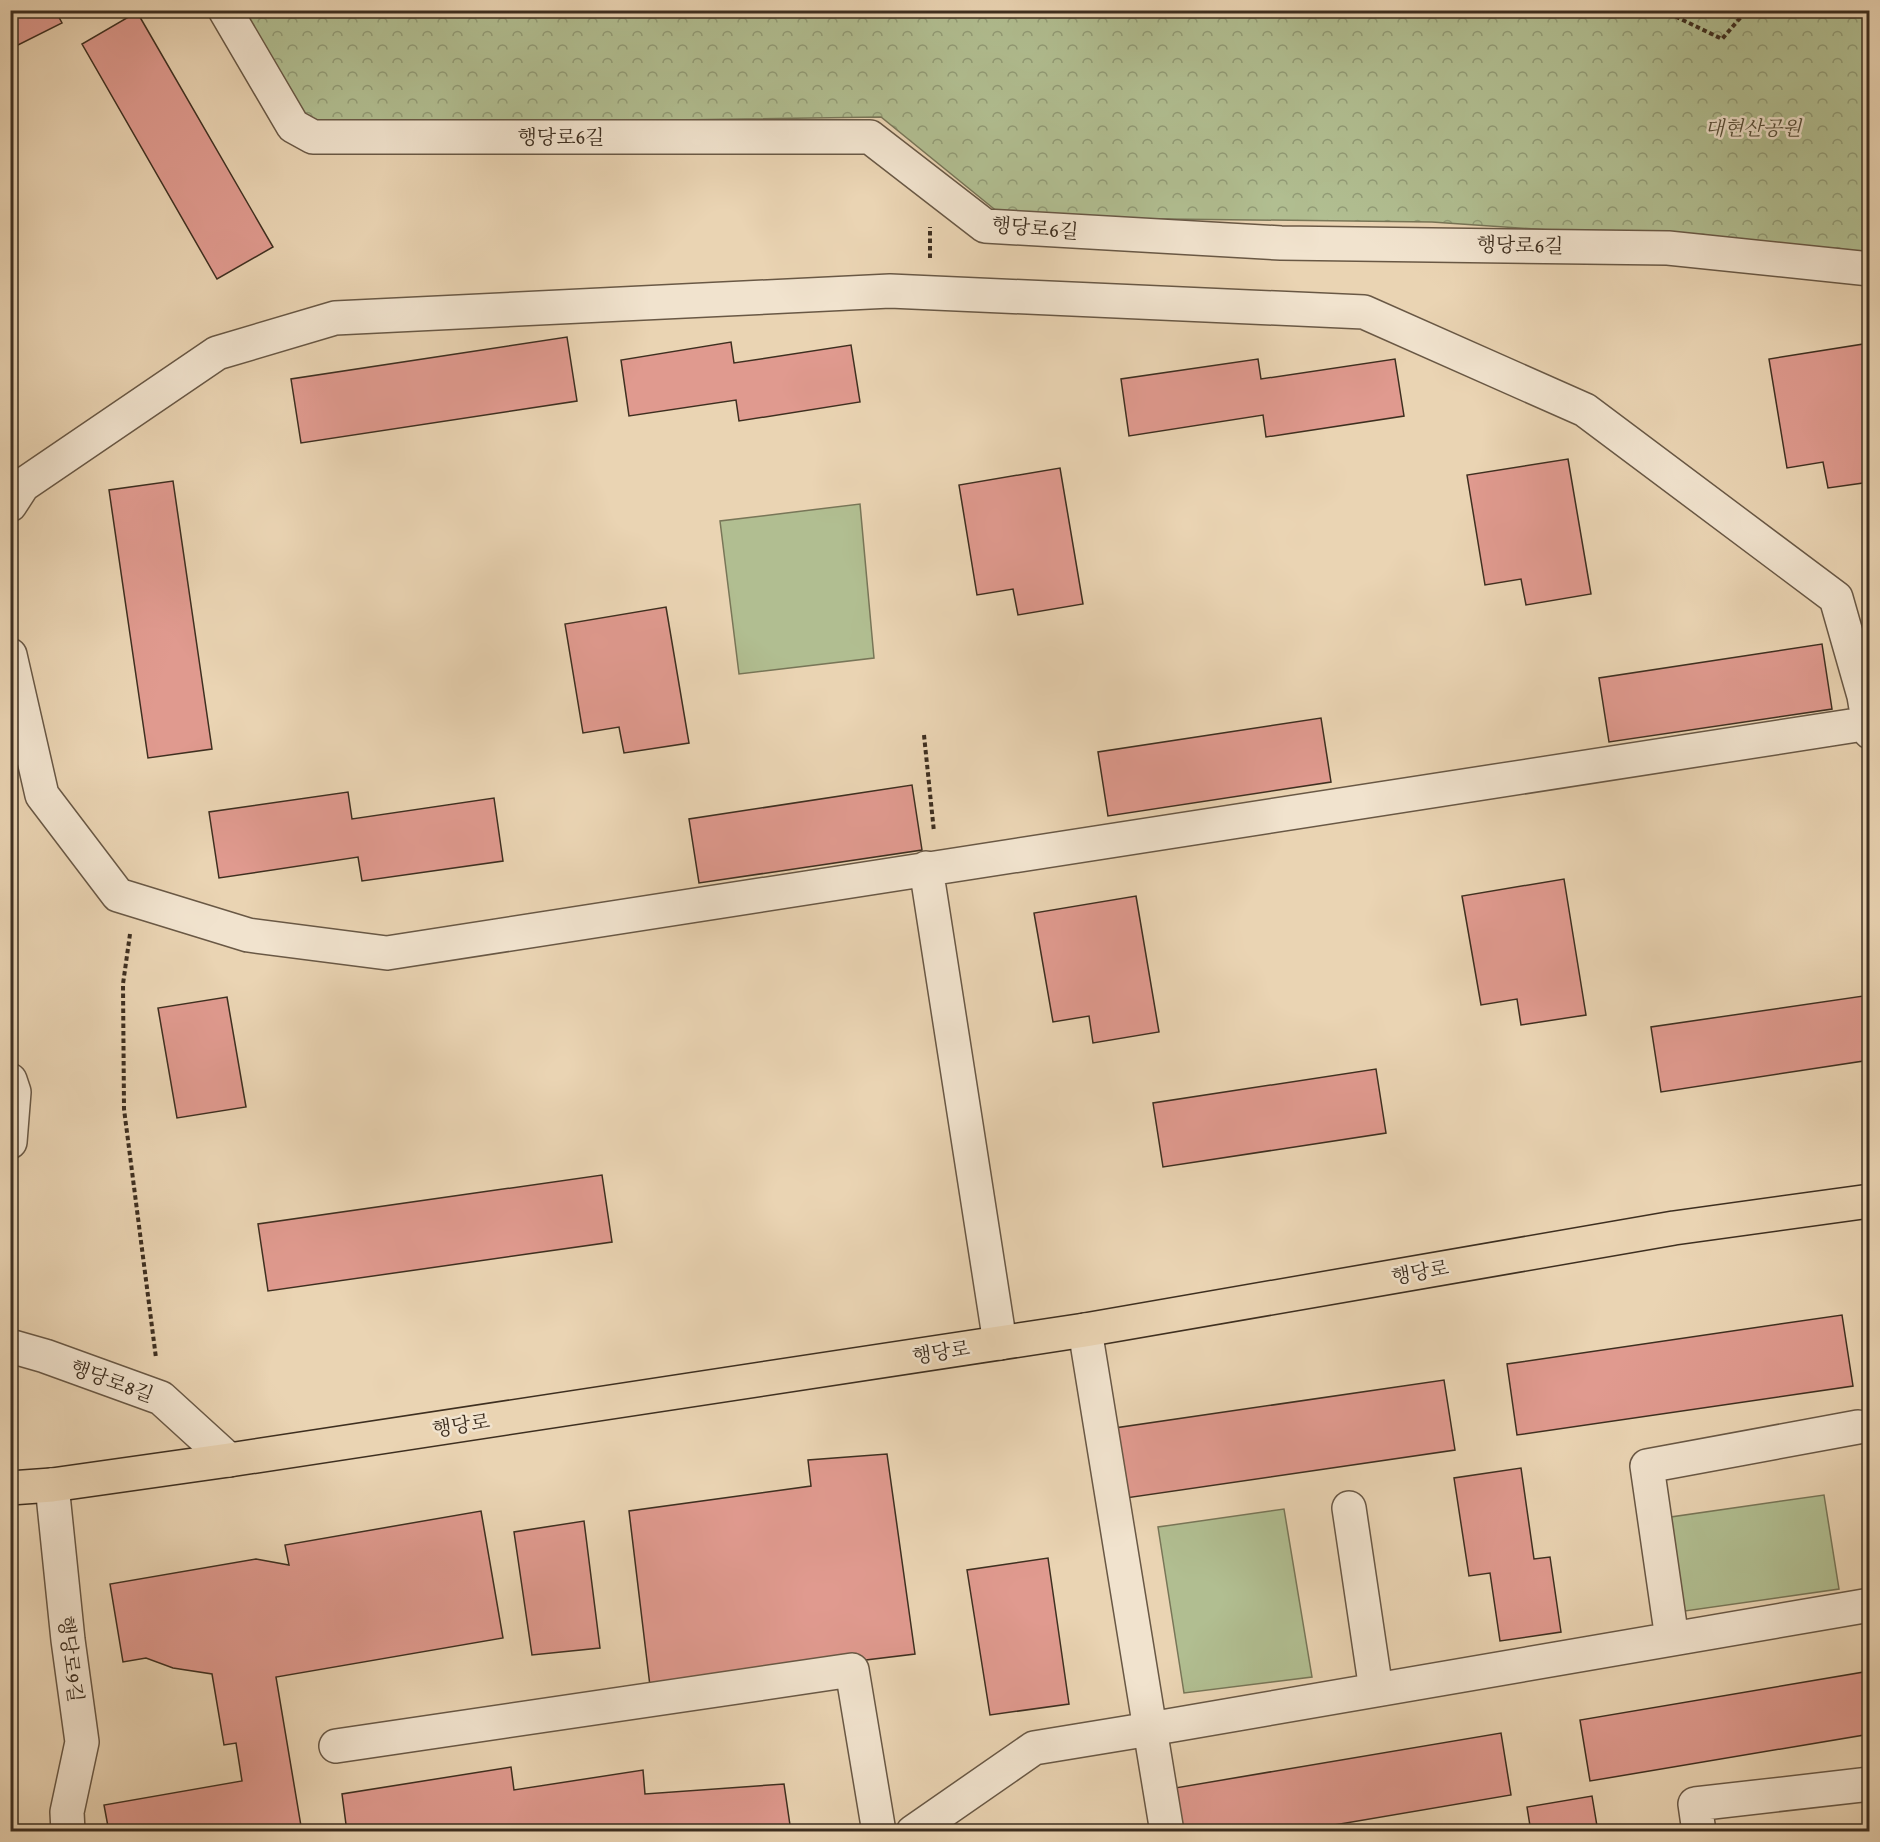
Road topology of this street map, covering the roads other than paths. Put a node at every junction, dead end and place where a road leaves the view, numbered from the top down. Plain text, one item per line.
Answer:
1 (225, 10) edge
2 (1869, 269) edge
3 (10, 506) edge
4 (10, 655) edge
5 (1869, 726) edge
6 (926, 868) junction
7 (10, 1080) edge
8 (10, 1142) edge
9 (1869, 1201) edge
10 (1085, 1330) junction
11 (1000, 1343) junction
12 (10, 1346) edge
13 (1858, 1426) dead end
14 (229, 1460) junction
15 (52, 1485) junction
16 (10, 1488) edge
17 (1349, 1508) dead end
18 (1869, 1605) edge
19 (1672, 1639) junction
20 (1376, 1690) junction
21 (1150, 1730) junction
22 (336, 1746) dead end
23 (1869, 1784) edge
24 (68, 1832) edge
25 (879, 1832) edge
26 (913, 1832) edge
27 (1167, 1832) edge
28 (1699, 1832) edge

1 - 2 street, 행당로6길
3 - 5 street
4 - 6 street
5 - 6 street
6 - 11 street
7 - 8 street
9 - 10 main road, 행당로
10 - 11 main road, 행당로
10 - 21 street
11 - 14 main road, 행당로
12 - 14 street, 행당로8길
13 - 19 street
14 - 15 main road, 행당로
15 - 16 main road, 행당로
15 - 24 street, 행당로9길
17 - 20 street
18 - 19 street
19 - 20 street
20 - 21 street
21 - 26 street
21 - 27 street
22 - 25 street
23 - 28 street

